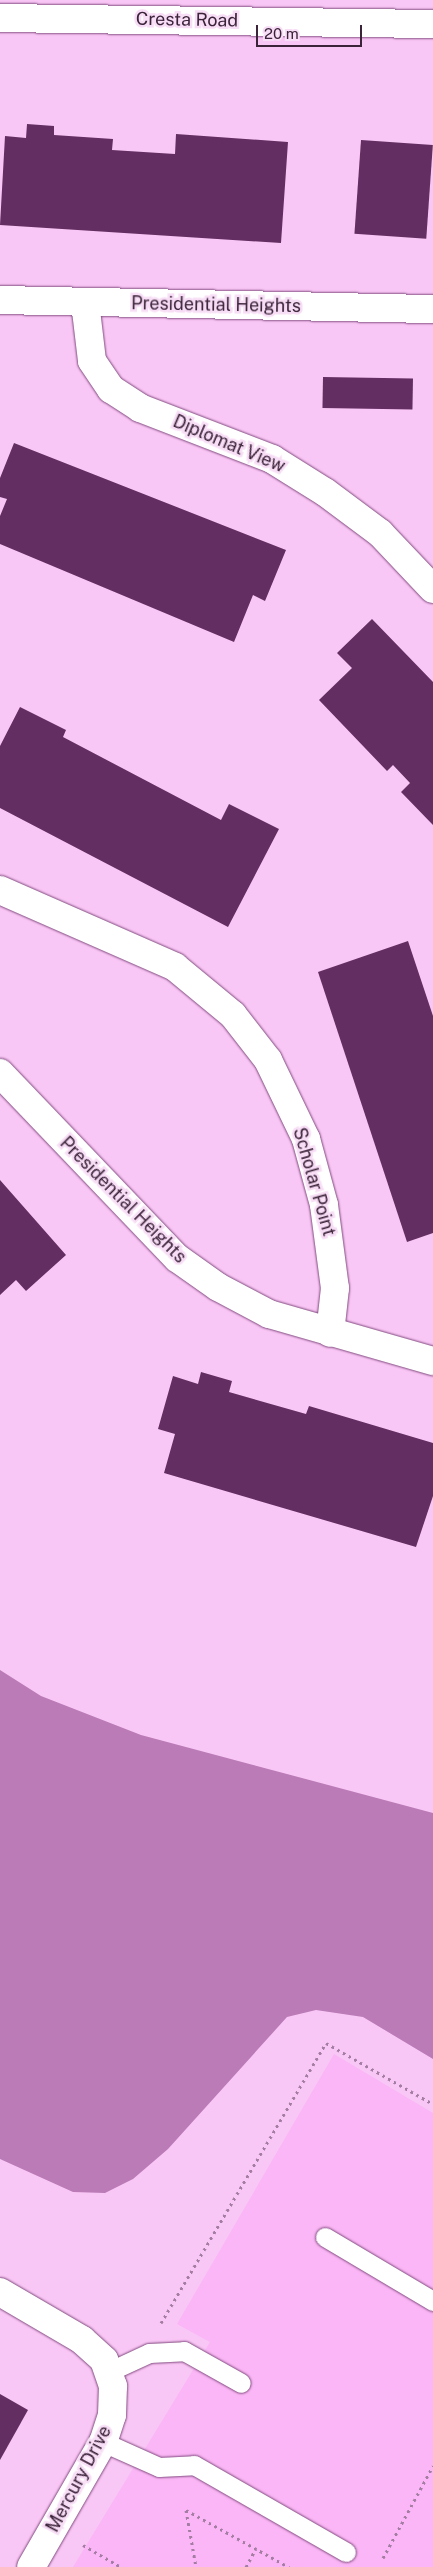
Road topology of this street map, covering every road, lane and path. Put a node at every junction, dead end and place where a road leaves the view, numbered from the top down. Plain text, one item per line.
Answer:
1 (0, 18) edge
2 (433, 24) edge
3 (0, 300) edge
4 (85, 302) junction
5 (433, 309) edge
6 (433, 589) edge
7 (0, 890) edge
8 (0, 1073) edge
9 (330, 1333) junction
10 (433, 1361) edge
11 (433, 2104) edge
12 (324, 2237) dead end
13 (0, 2292) edge
14 (433, 2301) edge
15 (156, 2331) dead end
16 (111, 2379) junction
17 (241, 2383) dead end
18 (103, 2442) junction
19 (433, 2466) edge
20 (84, 2545) dead end
21 (256, 2548) junction
22 (346, 2552) dead end
23 (383, 2558) dead end
24 (30, 2567) edge
25 (121, 2567) edge
26 (196, 2567) edge
27 (246, 2567) edge
28 (289, 2567) edge

1 - 2 street, Cresta Road
3 - 4 street, Presidential Heights
4 - 5 street, Presidential Heights
4 - 6 street, Diplomat View
7 - 9 street, Scholar Point
8 - 9 street, Presidential Heights
9 - 10 street, Presidential Heights
11 - 15 path
12 - 14 lane
13 - 16 street
16 - 17 lane
16 - 18 street, Mercury Drive
18 - 22 lane
18 - 24 street, Mercury Drive
19 - 23 path
20 - 25 path
21 - 26 path
21 - 27 path
21 - 28 path

